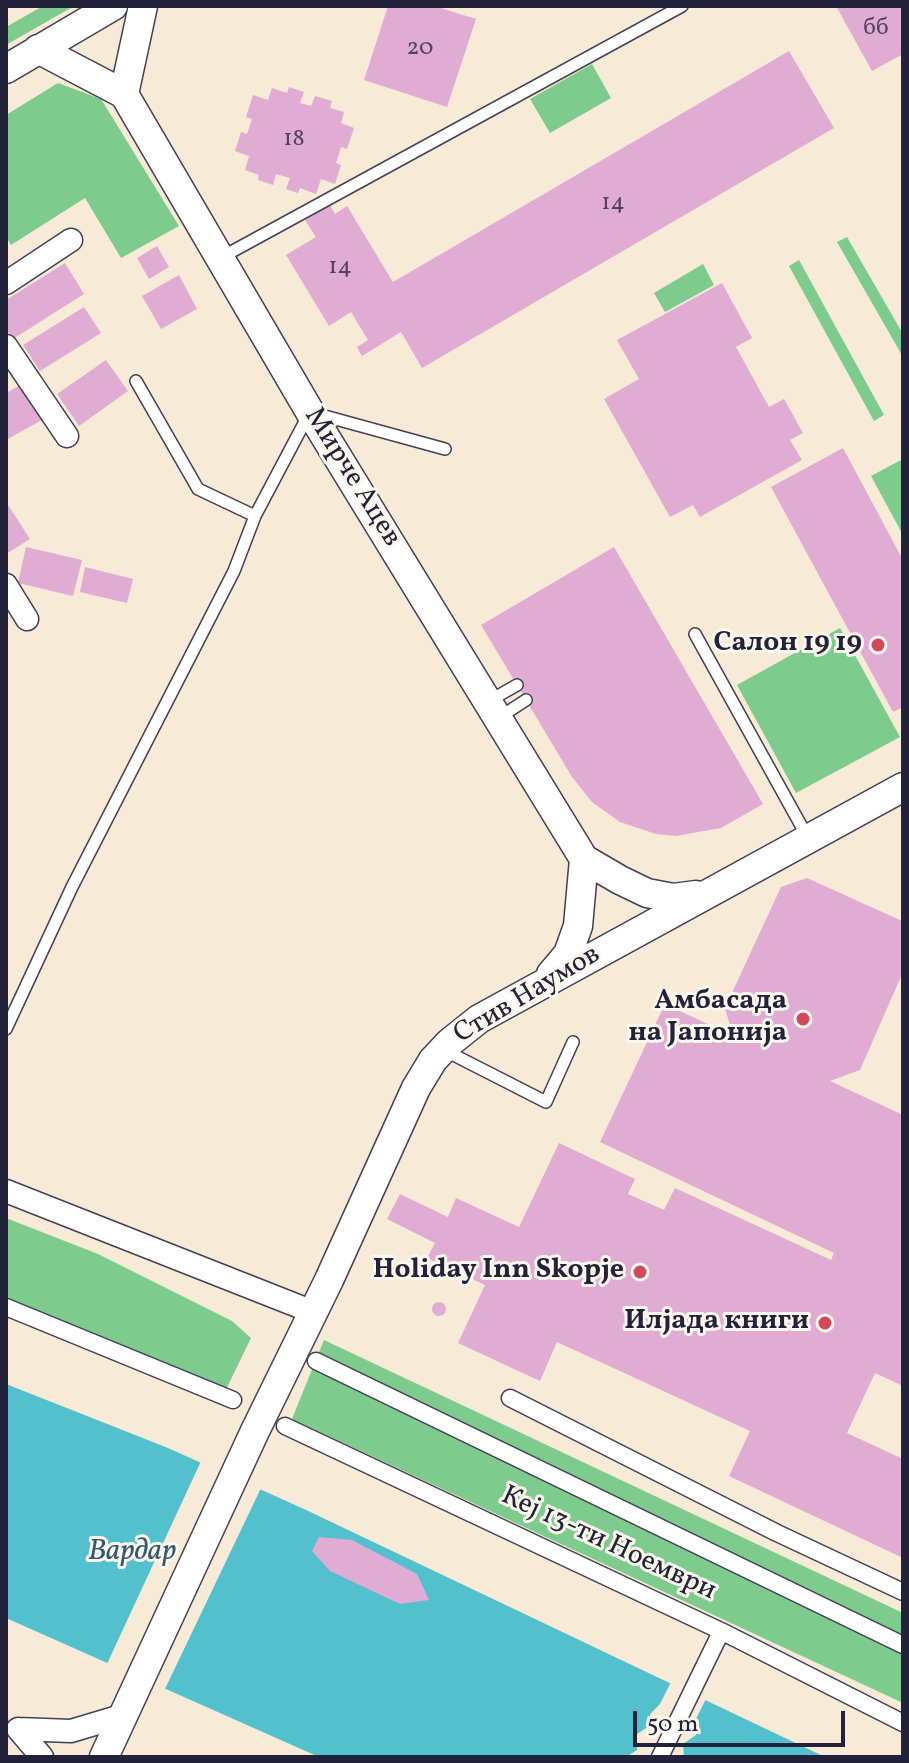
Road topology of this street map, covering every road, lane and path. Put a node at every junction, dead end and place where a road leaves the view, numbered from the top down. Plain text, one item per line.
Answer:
1 (113, 6) edge
2 (143, 6) edge
3 (682, 6) edge
4 (38, 49) junction
5 (6, 69) edge
6 (124, 94) junction
7 (71, 240) dead end
8 (221, 257) junction
9 (6, 283) edge
10 (6, 346) edge
11 (136, 381) dead end
12 (310, 412) junction
13 (67, 436) dead end
14 (445, 449) dead end
15 (255, 516) junction
16 (6, 585) edge
17 (27, 619) dead end
18 (695, 634) dead end
19 (517, 685) dead end
20 (526, 700) dead end
21 (494, 709) junction
22 (903, 787) edge
23 (808, 838) junction
24 (584, 859) junction
25 (707, 893) junction
26 (543, 982) junction
27 (6, 1029) edge
28 (573, 1042) dead end
29 (443, 1050) junction
30 (6, 1191) edge
31 (6, 1307) edge
32 (313, 1312) junction
33 (316, 1361) dead end
34 (510, 1398) dead end
35 (233, 1400) dead end
36 (285, 1426) dead end
37 (903, 1592) edge
38 (720, 1634) dead end
39 (903, 1645) edge
40 (121, 1716) junction
41 (903, 1723) edge
42 (12, 1727) edge
43 (42, 1757) edge
44 (104, 1757) edge
45 (660, 1757) edge

1 - 4 street
2 - 6 street
3 - 8 lane
4 - 5 street
4 - 6 street
6 - 8 street, Мирче Ацев
7 - 9 street
8 - 12 street, Мирче Ацев
10 - 13 street
11 - 15 lane
12 - 14 lane
12 - 15 lane
12 - 21 street, Мирче Ацев
15 - 27 lane
16 - 17 street
18 - 23 lane
19 - 21 lane
20 - 21 lane
21 - 24 street, Мирче Ацев
22 - 23 street, Стив Наумов
23 - 25 street, Стив Наумов
24 - 25 street
24 - 26 street
25 - 26 street, Стив Наумов
26 - 29 street, Стив Наумов
28 - 29 lane
29 - 32 street, Стив Наумов
30 - 32 street
31 - 35 street
32 - 40 street, Стив Наумов
33 - 39 street, Кеј 13-ти Ноември
34 - 37 street
36 - 41 street, Кеј 13-ти Ноември
38 - 45 street
40 - 42 street
40 - 44 street
42 - 43 street

